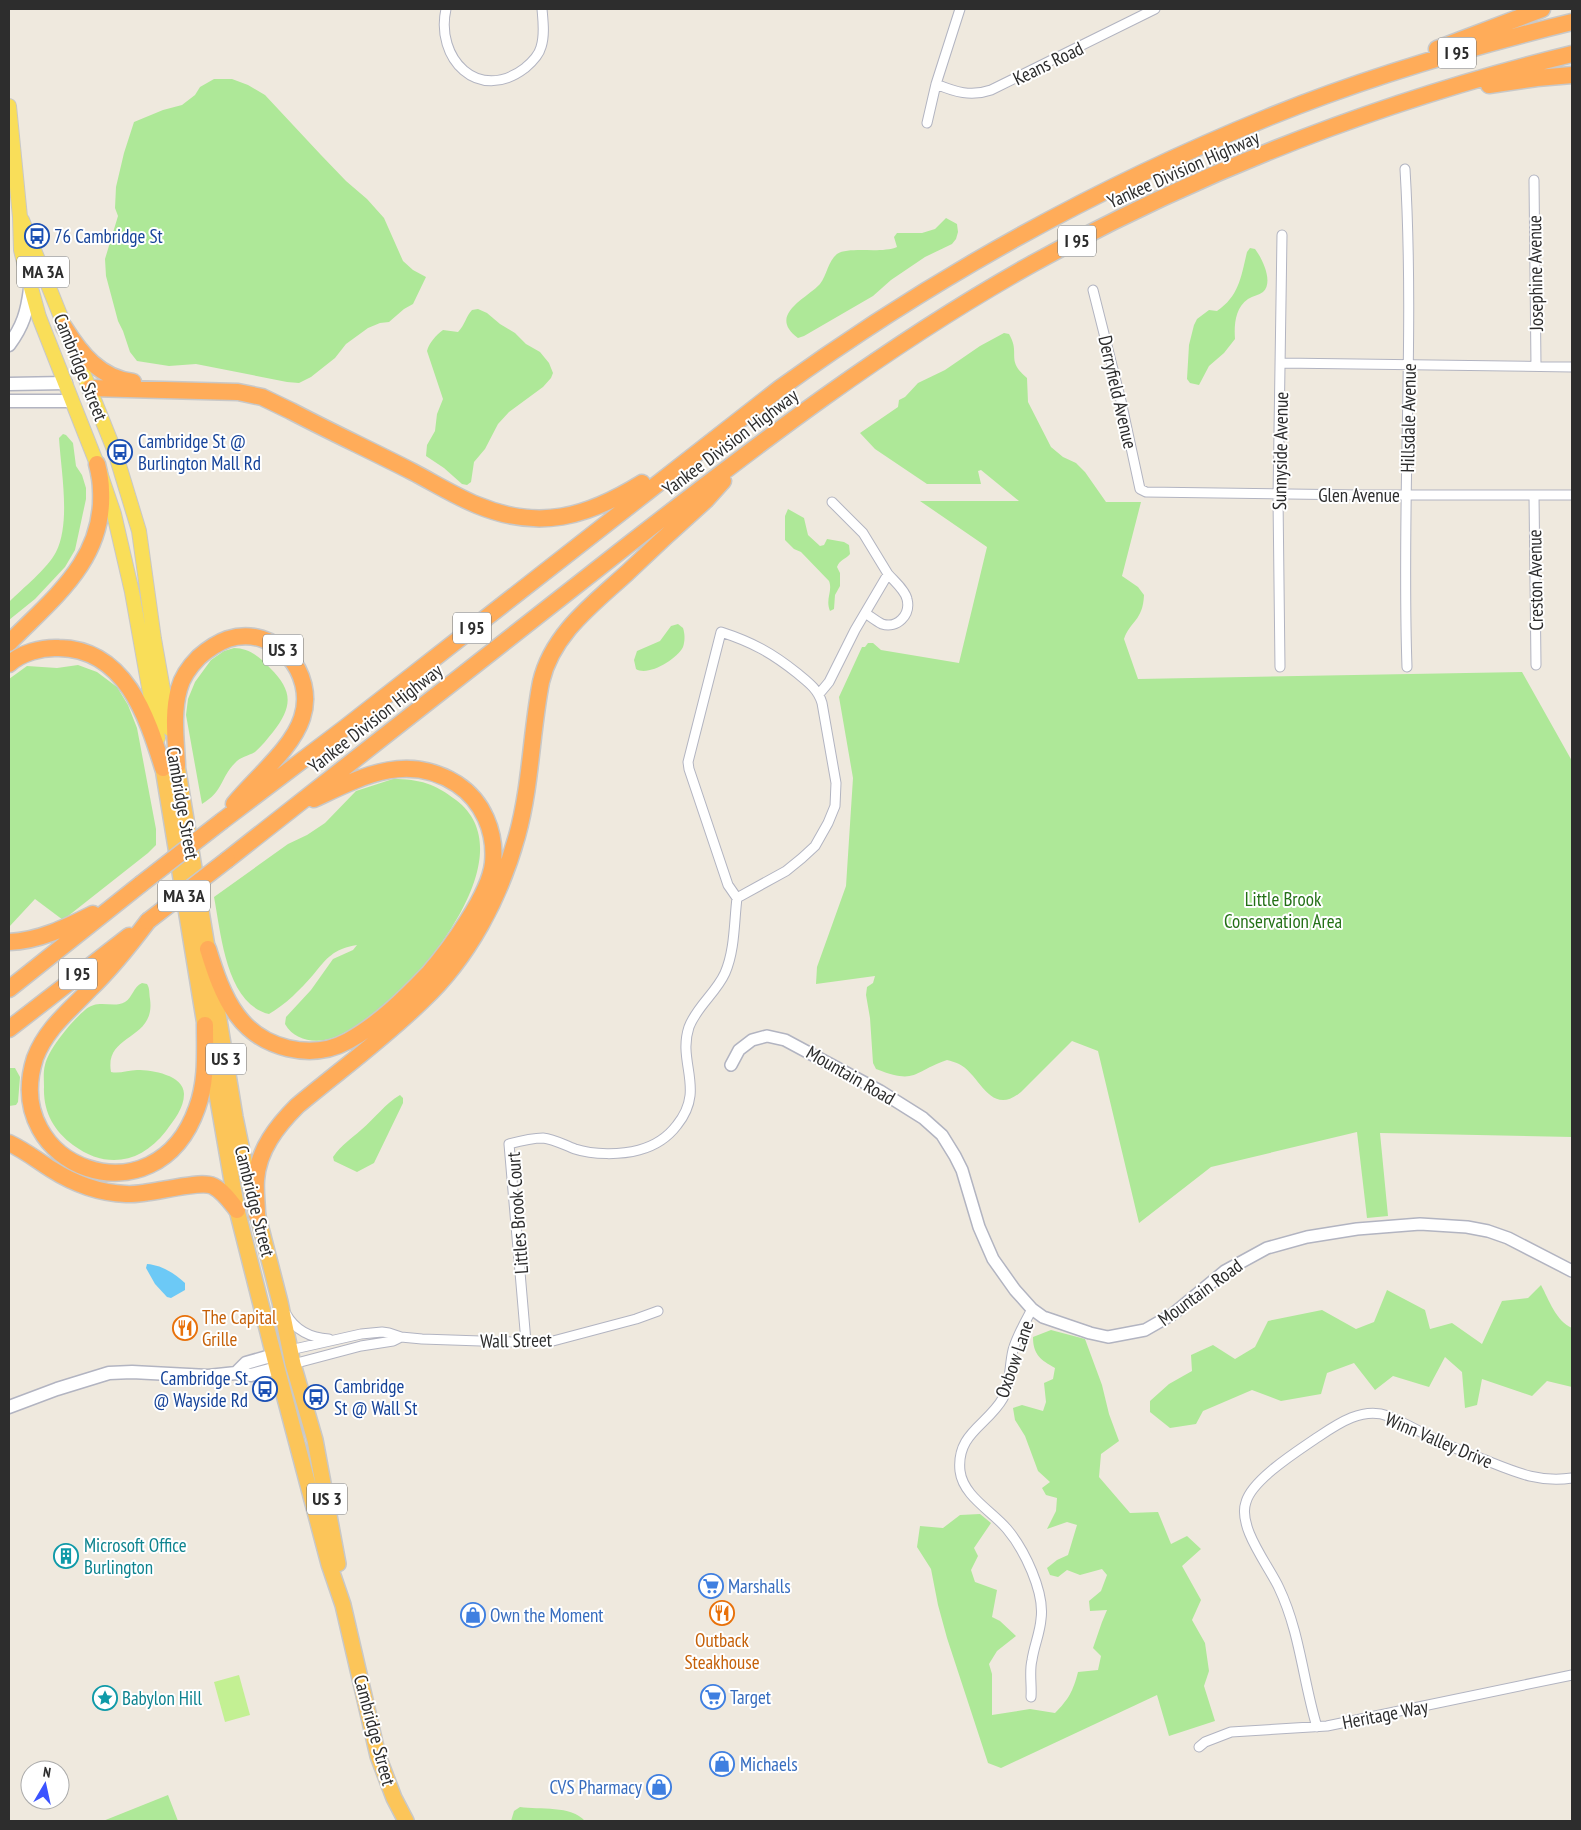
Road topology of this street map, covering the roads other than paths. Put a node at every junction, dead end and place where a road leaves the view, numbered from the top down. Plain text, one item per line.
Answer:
1 (446, 9) edge
2 (542, 9) edge
3 (960, 9) edge
4 (1155, 9) edge
5 (1542, 9) edge
6 (1572, 22) edge
7 (1572, 54) edge
8 (1572, 75) edge
9 (936, 84) junction
10 (1344, 90) junction
11 (1430, 94) junction
12 (9, 106) edge
13 (927, 123) dead end
14 (1406, 169) dead end
15 (1534, 180) dead end
16 (20, 217) junction
17 (1282, 235) dead end
18 (30, 289) junction
19 (1093, 290) dead end
20 (64, 327) junction
21 (9, 345) edge
22 (1281, 363) junction
23 (1409, 365) junction
24 (1536, 366) junction
25 (1572, 367) edge
26 (66, 383) junction
27 (9, 384) edge
28 (90, 388) junction
29 (195, 390) junction
30 (9, 401) edge
31 (72, 401) junction
32 (722, 432) junction
33 (754, 447) junction
34 (97, 464) junction
35 (1146, 492) joint
36 (1278, 494) junction
37 (1407, 495) junction
38 (1572, 495) edge
39 (1534, 496) junction
40 (832, 502) dead end
41 (888, 574) junction
42 (865, 613) junction
43 (9, 642) edge
44 (9, 664) edge
45 (1536, 665) dead end
46 (1280, 667) dead end
47 (1407, 667) dead end
48 (819, 694) junction
49 (170, 766) junction
50 (292, 809) junction
51 (222, 821) junction
52 (737, 898) junction
53 (122, 899) junction
54 (148, 921) junction
55 (9, 942) edge
56 (208, 949) junction
57 (9, 989) edge
58 (205, 1025) junction
59 (9, 1029) edge
60 (731, 1065) dead end
61 (9, 1142) edge
62 (238, 1210) junction
63 (257, 1215) junction
64 (1572, 1271) edge
65 (280, 1302) junction
66 (1032, 1309) junction
67 (658, 1311) dead end
68 (401, 1337) junction
69 (336, 1340) junction
70 (526, 1342) junction
71 (292, 1357) junction
72 (276, 1362) junction
73 (9, 1408) edge
74 (1572, 1478) edge
75 (351, 1637) junction
76 (1572, 1675) edge
77 (1030, 1697) dead end
78 (1317, 1727) junction
79 (1199, 1747) dead end
80 (406, 1821) edge

1 - 2 street
3 - 9 street
4 - 9 street, Keans Road
5 - 10 highway
6 - 10 highway, Yankee Division Highway / I 95
7 - 11 highway, Yankee Division Highway / I 95
8 - 11 highway
9 - 13 street
10 - 32 highway, Yankee Division Highway / I 95
11 - 33 highway, Yankee Division Highway / I 95
12 - 16 main road, Cambridge Street / MA 3A
14 - 23 street, Hillsdale Avenue
15 - 24 street, Josephine Avenue
16 - 18 main road, Cambridge Street / MA 3A
16 - 20 main road, Cambridge Street / MA 3A
17 - 22 street, Sunnyside Avenue
18 - 21 main road
18 - 26 main road, Cambridge Street / MA 3A
19 - 35 street, Derryfield Avenue
20 - 28 main road, Cambridge Street / MA 3A
20 - 29 highway
22 - 23 street
22 - 36 street, Sunnyside Avenue
23 - 24 street
23 - 37 street, Hillsdale Avenue
24 - 25 street
26 - 27 main road
26 - 28 main road
26 - 31 main road, Cambridge Street / MA 3A
28 - 29 highway
28 - 31 main road
28 - 49 main road, Cambridge Street / MA 3A
29 - 32 highway
30 - 31 main road
31 - 34 main road, Cambridge Street / MA 3A
32 - 51 highway, Yankee Division Highway / I 95
33 - 50 highway, Yankee Division Highway / I 95
33 - 63 highway
34 - 43 highway
34 - 49 main road, Cambridge Street / MA 3A
35 - 36 street, Glen Avenue
36 - 37 street, Glen Avenue
36 - 46 street, Sunnyside Avenue
37 - 39 street, Glen Avenue
37 - 47 street, Hillsdale Avenue
38 - 39 street, Glen Avenue
39 - 45 street, Creston Avenue
40 - 41 street
41 - 42 street
41 - 42 street
42 - 48 street
44 - 49 highway
48 - 52 street
48 - 52 street
49 - 51 highway, US 3
49 - 56 highway, Cambridge Street / US 3
49 - 58 highway, Cambridge Street / MA 3A
50 - 54 highway, Yankee Division Highway / I 95, bridge
50 - 56 highway
51 - 53 highway, Yankee Division Highway / I 95, bridge
52 - 70 street, Littles Brook Court
53 - 55 highway
53 - 57 highway, Yankee Division Highway / I 95
54 - 58 highway
54 - 59 highway, Yankee Division Highway / I 95
56 - 63 highway, Cambridge Street / US 3
58 - 62 highway, Cambridge Street / MA 3A
60 - 66 street, Mountain Road
61 - 62 highway, US 3
62 - 72 highway, Cambridge Street / US 3
63 - 65 highway, Cambridge Street / US 3
64 - 66 street, Mountain Road
65 - 69 street, Wall Street
65 - 71 highway, Cambridge Street / US 3
66 - 77 street, Oxbow Lane
67 - 70 street, Wall Street
68 - 69 street, Wall Street
68 - 70 street, Wall Street
68 - 71 street, Wall Street
69 - 71 street, Wall Street
71 - 72 highway
71 - 75 highway, Cambridge Street / US 3
72 - 73 main road
72 - 75 highway, Cambridge Street / US 3
74 - 78 street, Winn Valley Drive
75 - 80 highway, Cambridge Street / US 3
76 - 78 street, Heritage Way
78 - 79 street, Heritage Way

